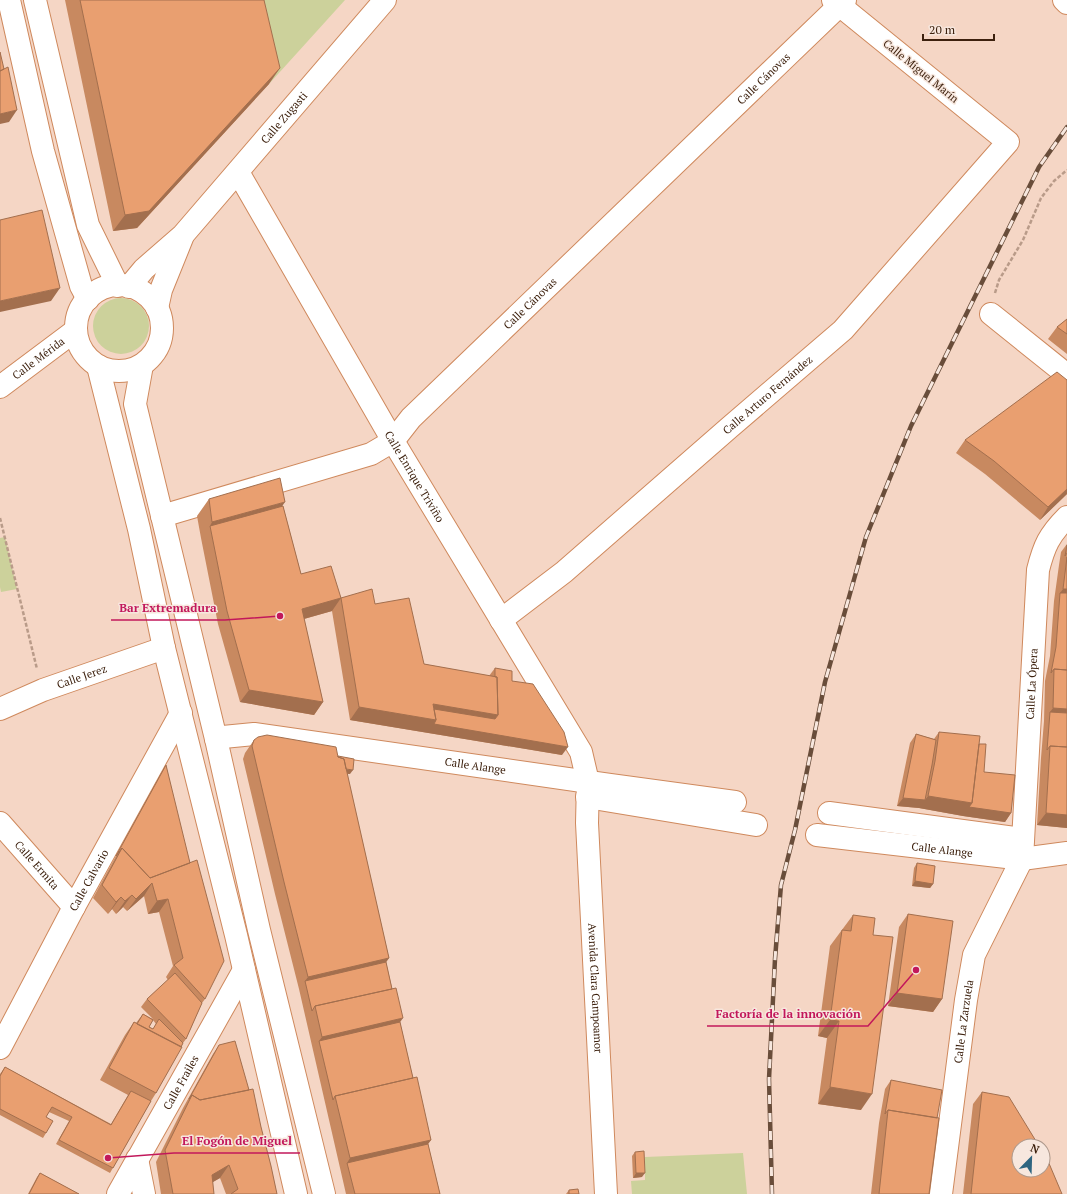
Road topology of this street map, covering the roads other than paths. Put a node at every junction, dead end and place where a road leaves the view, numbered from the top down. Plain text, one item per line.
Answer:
1 (9, 0) edge
2 (35, 0) edge
3 (385, 0) edge
4 (1064, 0) edge
5 (839, 2) edge
6 (1067, 3) edge
7 (1008, 142) joint
8 (238, 172) junction
9 (183, 235) junction
10 (123, 286) junction
11 (88, 299) junction
12 (158, 308) junction
13 (991, 314) road end
14 (76, 330) junction
15 (142, 365) junction
16 (98, 366) junction
17 (1067, 375) edge
18 (0, 387) edge
19 (393, 441) junction
20 (162, 516) junction
21 (1067, 517) edge
22 (502, 620) junction
23 (164, 648) junction
24 (0, 709) edge
25 (181, 713) junction
26 (216, 739) junction
27 (587, 789) junction
28 (736, 802) dead end
29 (829, 813) dead end
30 (0, 823) edge
31 (756, 825) dead end
32 (817, 835) dead end
33 (1022, 849) junction
34 (1067, 853) edge
35 (74, 906) junction
36 (244, 970) junction
37 (0, 1048) edge
38 (137, 1158) junction
39 (118, 1194) edge
40 (144, 1194) edge
41 (296, 1194) edge
42 (324, 1194) edge
43 (606, 1194) edge
44 (941, 1194) edge

1 - 11 street
2 - 10 street
3 - 8 street, Calle Zugasti
4 - 6 street
5 - 7 street, Calle Miguel Marín
5 - 19 street, Calle Cánovas
7 - 22 street, Calle Arturo Fernández
8 - 9 street, Calle Zugasti
8 - 19 street, Calle Enrique Triviño
9 - 10 street, Calle Zugasti
9 - 12 street, Calle Zugasti
10 - 11 street
10 - 12 street
11 - 14 street
12 - 15 street
13 - 17 street
14 - 16 street
14 - 18 street, Calle Mérida
15 - 16 street
15 - 20 street
16 - 23 street
19 - 20 street, Calle Cánovas
19 - 22 street, Calle Enrique Triviño
20 - 26 street
21 - 33 street, Calle La Ópera
22 - 27 street, Calle Enrique Triviño
23 - 24 street, Calle Jerez
23 - 25 street
25 - 35 street, Calle Calvario
25 - 36 street
26 - 27 street, Calle Alange
26 - 42 street
27 - 28 street, Calle Alange
27 - 31 street, Calle Alange
27 - 43 street, Avenida Clara Campoamor
29 - 33 street, Calle Alange
30 - 35 street, Calle Ermita
32 - 33 street, Calle Alange
33 - 34 street, Calle Alange
33 - 44 street, Calle La Zarzuela
35 - 37 street, Calle Calvario
36 - 38 street, Calle Frailes
36 - 41 street
38 - 39 street, Calle Frailes
38 - 40 street

